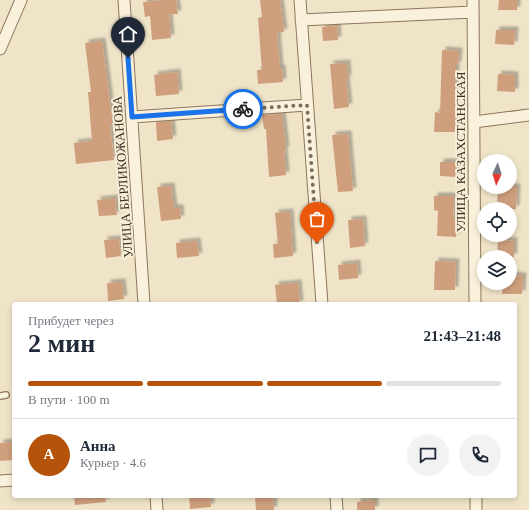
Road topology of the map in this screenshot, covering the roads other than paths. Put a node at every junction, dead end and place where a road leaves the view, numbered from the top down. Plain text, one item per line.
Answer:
1 (21, 0) edge
2 (124, 0) edge
3 (300, 0) edge
4 (473, 0) edge
5 (473, 12) junction
6 (301, 20) junction
7 (0, 49) edge
8 (307, 105) junction
9 (529, 115) edge
10 (132, 117) junction
11 (474, 122) junction
12 (144, 302) edge
13 (322, 302) edge
14 (475, 302) edge
15 (12, 480) edge
16 (0, 481) edge
17 (156, 498) edge
18 (336, 498) edge
19 (476, 498) edge
20 (157, 510) edge
21 (337, 510) edge
22 (476, 510) edge

1 - 7 street
2 - 10 street, УЛИЦА БЕРЛИКОЖАНОВА
3 - 6 street
4 - 5 street, УЛИЦА КАЗАХСТАНСКАЯ
5 - 6 street
5 - 11 street, УЛИЦА КАЗАХСТАНСКАЯ
6 - 8 street
8 - 10 street
8 - 13 street
9 - 11 street
10 - 12 street, УЛИЦА БЕРЛИКОЖАНОВА
11 - 14 street, УЛИЦА КАЗАХСТАНСКАЯ
15 - 16 street
17 - 20 street
18 - 21 street
19 - 22 street

